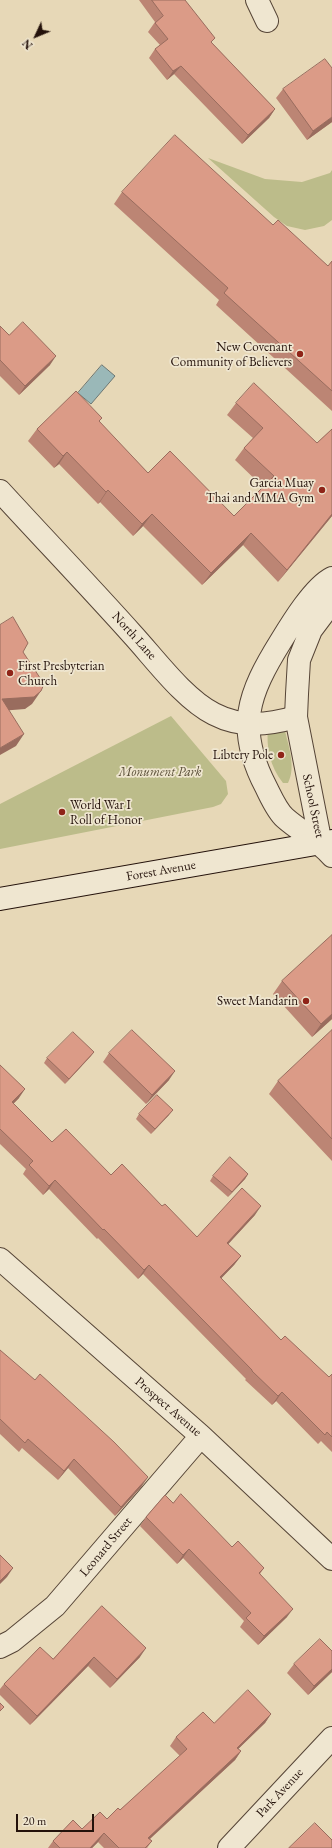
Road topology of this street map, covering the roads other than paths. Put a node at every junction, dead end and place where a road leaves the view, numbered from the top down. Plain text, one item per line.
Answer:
1 (257, 0) edge
2 (267, 21) dead end
3 (0, 492) edge
4 (332, 578) edge
5 (332, 602) edge
6 (296, 717) junction
7 (247, 725) junction
8 (328, 847) edge
9 (0, 899) edge
10 (0, 1259) edge
11 (201, 1436) junction
12 (332, 1559) edge
13 (0, 1647) edge
14 (332, 1738) edge
15 (229, 1848) edge

1 - 2 street
3 - 7 street, North Lane
4 - 7 street, School Street
5 - 6 street, School Street
6 - 7 street, North Lane
6 - 8 street, School Street
7 - 8 street, School Street
8 - 9 street, Forest Avenue
10 - 11 street, Prospect Avenue
11 - 12 street, Prospect Avenue
11 - 13 street, Leonard Street
14 - 15 street, Park Avenue

